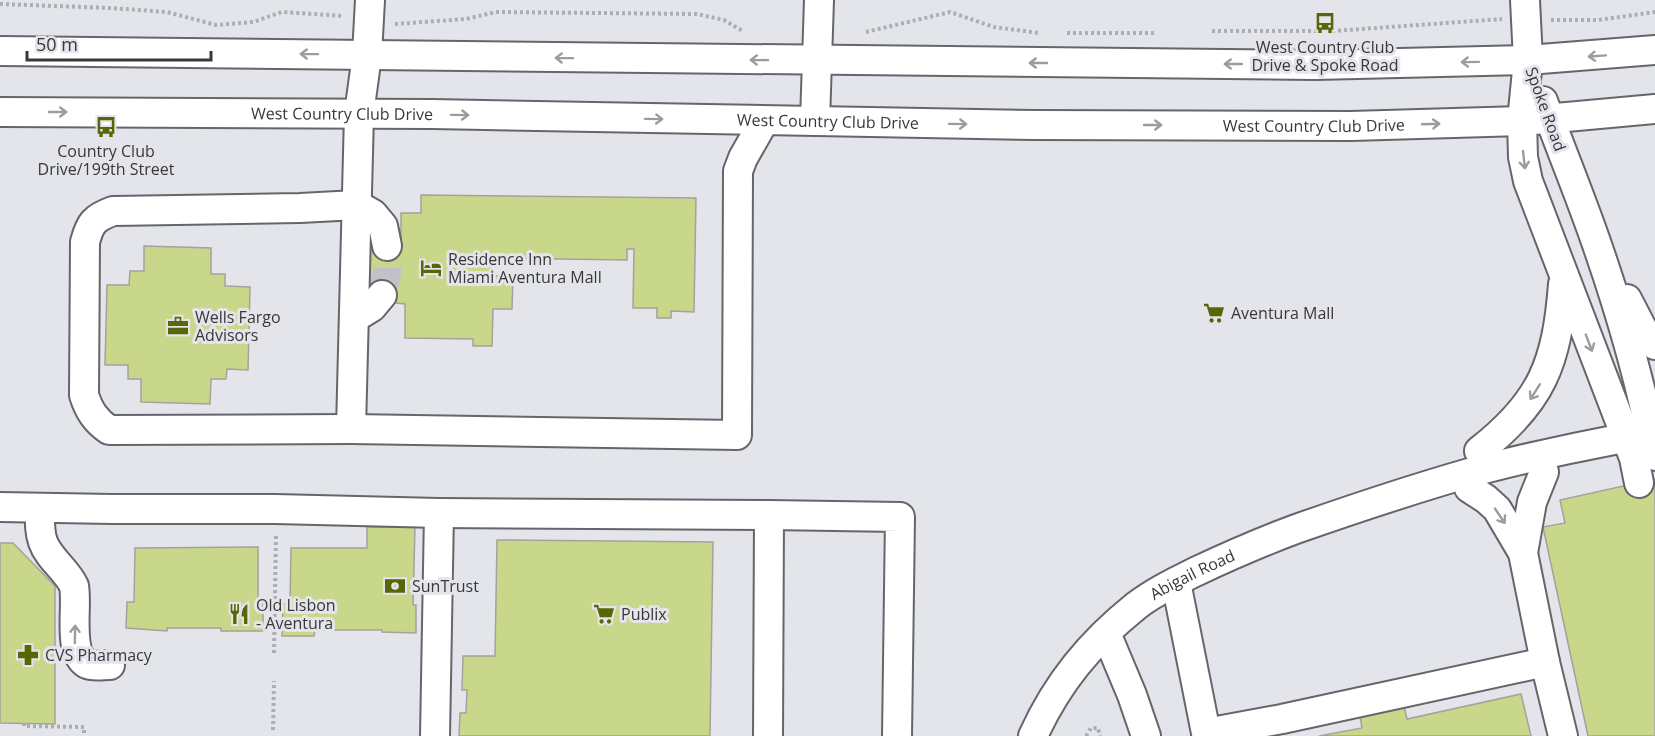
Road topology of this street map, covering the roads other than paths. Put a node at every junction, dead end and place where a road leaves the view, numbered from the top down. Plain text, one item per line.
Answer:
1 (370, 0) edge
2 (819, 0) edge
3 (1516, 9) edge
4 (1655, 50) edge
5 (0, 51) edge
6 (368, 55) junction
7 (1528, 60) junction
8 (817, 61) junction
9 (1655, 109) edge
10 (0, 112) edge
11 (359, 114) junction
12 (1550, 119) junction
13 (764, 121) junction
14 (1522, 121) junction
15 (815, 122) junction
16 (357, 205) junction
17 (1595, 238) junction
18 (387, 246) tunnel mouth
19 (1563, 276) junction
20 (381, 295) tunnel mouth
21 (354, 318) junction
22 (1655, 345) edge
23 (351, 429) junction
24 (1645, 436) edge
25 (1479, 451) junction
26 (1544, 472) junction
27 (1639, 483) dead end
28 (1420, 488) junction
29 (1469, 488) junction
30 (0, 507) edge
31 (40, 508) junction
32 (439, 513) junction
33 (770, 515) junction
34 (1523, 553) junction
35 (1176, 582) junction
36 (1107, 633) junction
37 (1545, 662) junction
38 (110, 666) dead end
39 (1201, 734) edge
40 (435, 736) edge
41 (768, 736) edge
42 (897, 736) edge
43 (1033, 736) edge
44 (1146, 736) edge
45 (1563, 736) edge

1 - 6 street
2 - 8 street
3 - 7 street
4 -> 7 street
6 -> 5 street
8 -> 6 street
6 - 11 street
7 -> 8 street
7 - 12 street, Spoke Road
7 - 14 street, Spoke Road
8 - 15 street
9 - 12 street, West Country Club Drive
10 -> 11 street, West Country Club Drive
11 -> 13 street, West Country Club Drive
11 - 16 street
12 - 14 street, West Country Club Drive
12 - 17 street, Spoke Road
13 - 15 street, West Country Club Drive
13 - 23 street
15 -> 14 street, West Country Club Drive
14 -> 19 street, Spoke Road
16 - 18 street
16 - 21 street
16 - 23 street
17 - 22 street
17 - 24 street, Spoke Road
19 -> 24 street, Spoke Road
19 -> 25 street
20 - 21 street
21 - 23 street
24 - 25 street, Abigail Road
24 - 26 street, Abigail Road
24 - 27 street
24 - 28 street, Abigail Road
25 - 28 street, Abigail Road
26 - 29 street, Abigail Road
26 - 34 street
28 - 29 street, Abigail Road
28 - 35 street, Abigail Road
29 -> 34 street
30 - 31 street
31 - 32 street
38 -> 31 street
32 - 33 street
32 - 40 street
33 - 41 street
33 - 42 street
34 - 37 street
35 - 36 street, Abigail Road
35 - 39 street
36 - 43 street, Abigail Road
36 - 44 street
37 - 39 street
37 - 45 street

